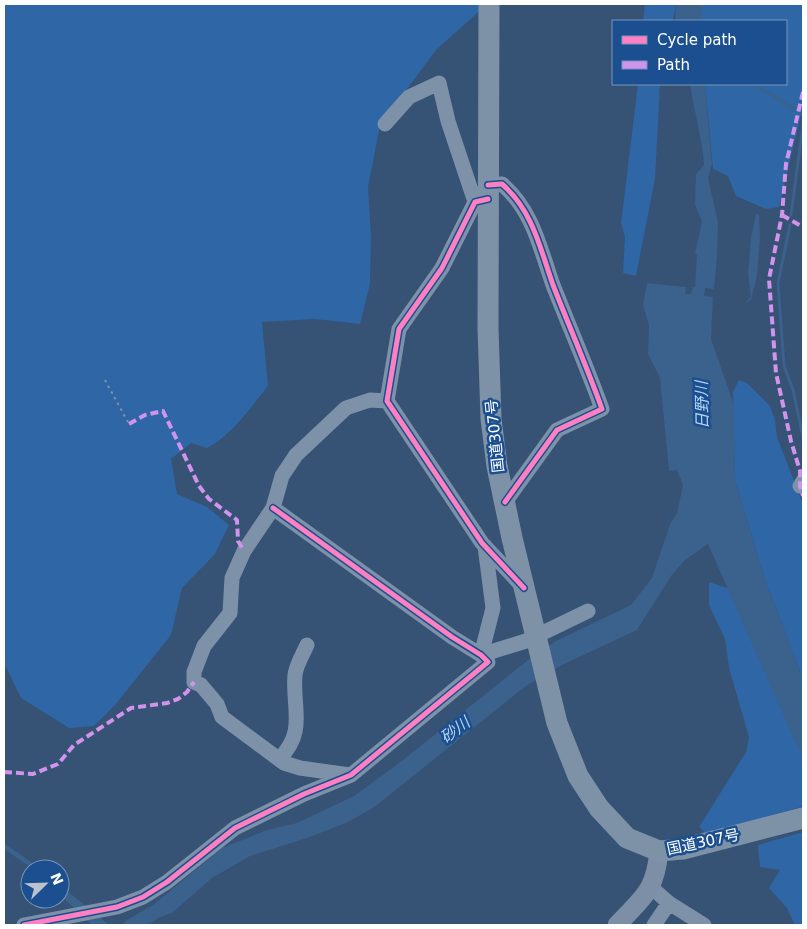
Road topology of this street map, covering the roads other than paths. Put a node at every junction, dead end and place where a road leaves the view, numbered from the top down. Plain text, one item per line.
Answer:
1 (489, 4) edge
2 (385, 124) dead end
3 (483, 195) junction
4 (387, 401) junction
5 (505, 502) junction
6 (273, 508) junction
7 (485, 546) junction
8 (524, 588) junction
9 (588, 611) dead end
10 (534, 642) junction
11 (307, 645) dead end
12 (485, 658) junction
13 (279, 759) junction
14 (351, 775) junction
15 (803, 818) edge
16 (659, 851) junction
17 (652, 888) junction
18 (668, 903) junction
19 (63, 921) edge
20 (24, 925) edge
21 (617, 925) edge
22 (654, 925) edge
23 (704, 925) edge

1 - 3 highway, 国道307号
2 - 3 street
3 - 4 street
3 - 5 highway, 国道307号
3 - 5 street
4 - 6 street
4 - 7 street
5 - 8 highway, 国道307号
6 - 12 street
6 - 13 street
7 - 8 street
7 - 12 street
8 - 10 highway, 国道307号
9 - 10 street
10 - 12 street
10 - 16 highway, 国道307号
11 - 13 street
12 - 14 street
13 - 14 street
14 - 19 street
15 - 16 highway, 国道307号
16 - 17 main road
17 - 18 street
17 - 21 main road
18 - 22 street
18 - 23 street
19 - 20 street

